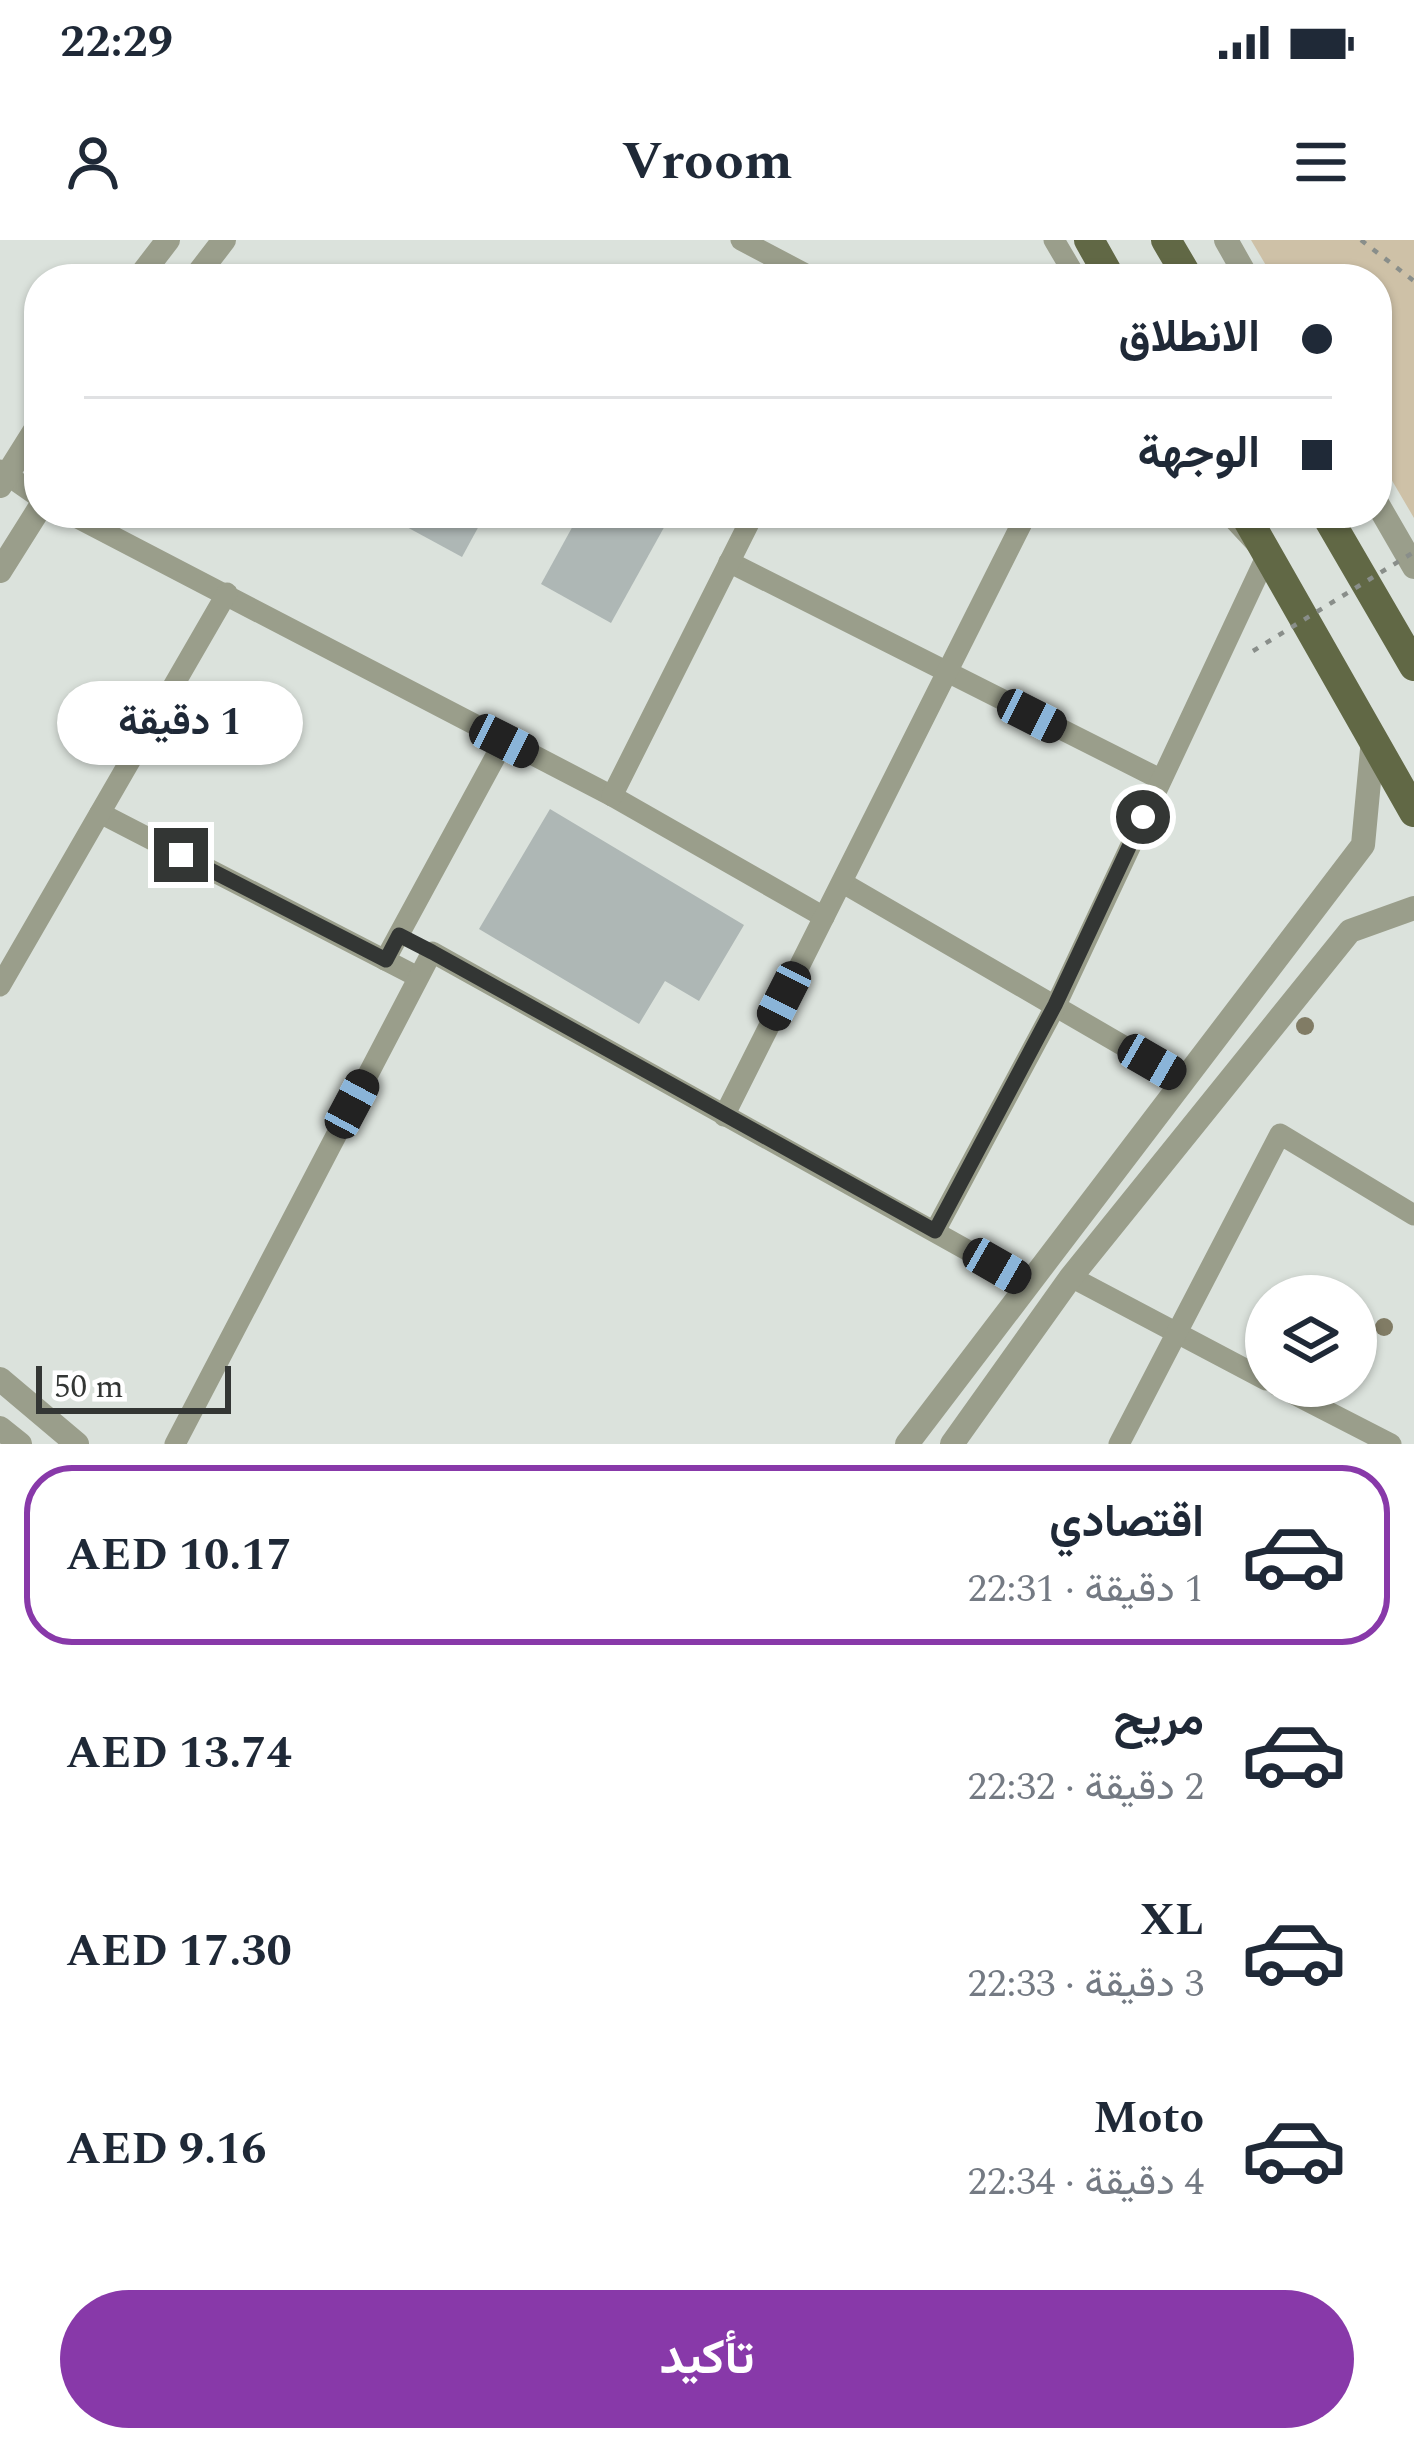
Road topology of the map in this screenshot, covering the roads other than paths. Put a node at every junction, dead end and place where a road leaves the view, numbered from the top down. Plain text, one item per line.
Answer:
1 (168, 240) edge
2 (224, 240) edge
3 (740, 240) edge
4 (150, 264) edge
5 (206, 264) edge
6 (786, 264) edge
7 (24, 445) edge
8 (2, 477) edge
9 (27, 528) edge
10 (98, 528) edge
11 (746, 528) edge
12 (1020, 528) edge
13 (1242, 528) edge
14 (1253, 528) edge
15 (1334, 528) edge
16 (1391, 528) edge
17 (1268, 555) junction
18 (729, 562) junction
19 (1414, 567) edge
20 (0, 571) edge
21 (227, 593) junction
22 (1414, 666) edge
23 (947, 674) junction
24 (1373, 740) junction
25 (504, 741) junction
26 (1160, 779) junction
27 (612, 796) junction
28 (1414, 812) edge
29 (100, 813) junction
30 (843, 883) junction
31 (1414, 908) edge
32 (824, 917) junction
33 (399, 935) junction
34 (1286, 946) junction
35 (432, 952) junction
36 (386, 960) junction
37 (1320, 969) junction
38 (418, 977) junction
39 (0, 986) edge
40 (1055, 1005) junction
41 (1184, 1081) junction
42 (724, 1115) junction
43 (1414, 1215) edge
44 (935, 1231) junction
45 (1071, 1276) junction
46 (1028, 1284) junction
47 (1177, 1334) junction
48 (1245, 1369) edge
49 (0, 1379) edge
50 (1319, 1407) edge
51 (0, 1428) edge
52 (20, 1444) edge
53 (77, 1444) edge
54 (175, 1444) edge
55 (908, 1444) edge
56 (952, 1444) edge
57 (1119, 1444) edge
58 (1391, 1444) edge

1 - 4 street
2 - 5 street
3 - 6 street
7 - 8 street
9 - 20 street
10 - 21 street
11 - 18 street
12 - 23 street
13 - 17 street
14 - 17 main road
15 - 22 main road
16 - 19 street
17 - 24 main road
17 - 26 street
18 - 23 street
18 - 27 street
21 - 25 street
21 - 29 street
23 - 26 street
23 - 30 street
24 - 28 main road
24 - 34 street
25 - 27 street
25 - 33 street
26 - 40 street
27 - 32 street
29 - 36 street
29 - 39 street
30 - 32 street
30 - 40 street
31 - 37 street
32 - 42 street
33 - 35 street
33 - 36 street
34 - 37 street
34 - 41 street
35 - 38 street
35 - 42 street
36 - 38 street
37 - 45 street
38 - 54 street
40 - 41 street
40 - 44 street
41 - 46 street
42 - 44 street
43 - 47 street
44 - 46 street
45 - 47 street
45 - 56 street
46 - 55 street
47 - 48 street
47 - 57 street
49 - 53 street
50 - 58 street
51 - 52 street

